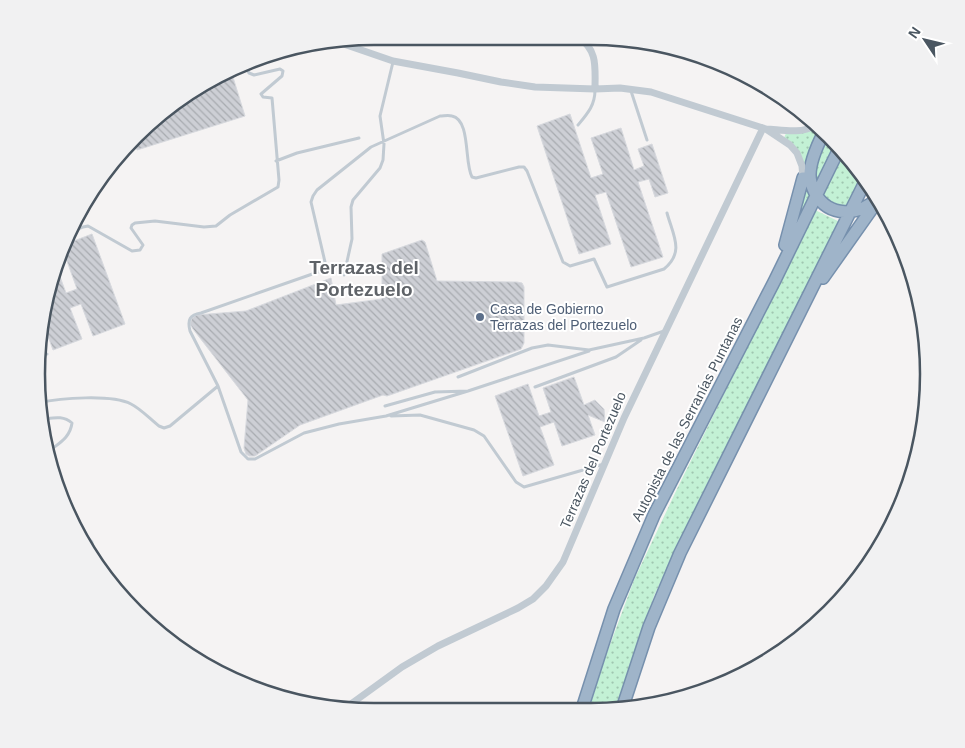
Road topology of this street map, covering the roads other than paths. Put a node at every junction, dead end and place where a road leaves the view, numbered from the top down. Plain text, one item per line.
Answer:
1 (588, 45) edge
2 (348, 46) edge
3 (352, 46) edge
4 (354, 49) junction
5 (393, 61) junction
6 (248, 70) edge
7 (630, 88) junction
8 (595, 89) junction
9 (578, 125) dead end
10 (765, 128) junction
11 (810, 128) edge
12 (359, 138) dead end
13 (821, 139) edge
14 (647, 140) dead end
15 (384, 141) junction
16 (836, 154) edge
17 (276, 161) junction
18 (807, 178) junction
19 (862, 187) edge
20 (816, 195) junction
21 (872, 203) edge
22 (873, 205) edge
23 (850, 212) junction
24 (668, 213) dead end
25 (79, 229) edge
26 (344, 275) dead end
27 (775, 280) junction
28 (804, 304) junction
29 (665, 331) junction
30 (644, 338) junction
31 (589, 350) junction
32 (458, 376) dead end
33 (218, 386) junction
34 (534, 387) dead end
35 (468, 391) junction
36 (47, 402) edge
37 (385, 406) dead end
38 (386, 416) junction
39 (48, 418) edge
40 (53, 448) edge
41 (605, 464) junction
42 (625, 701) edge
43 (354, 702) edge
44 (584, 703) edge

1 - 8 street
2 - 4 street
3 - 4 lane
4 - 5 street
5 - 8 street
5 - 15 lane
6 - 17 lane
7 - 8 street
7 - 10 street
7 - 14 lane
8 - 9 lane
10 - 11 street
10 - 18 street
10 - 29 street, Terrazas del Portezuelo
12 - 17 lane
13 - 18 highway
15 - 24 lane
15 - 26 lane
15 - 33 lane
16 - 20 highway, Autopista de las Serranías Puntanas
17 - 25 lane
18 - 20 highway
18 - 27 highway
19 - 23 highway
20 - 23 highway
20 - 27 highway, Autopista de las Serranías Puntanas
21 - 23 highway
22 - 28 highway
23 - 28 highway
27 - 44 highway, Autopista de las Serranías Puntanas
28 - 42 highway
29 - 30 lane
29 - 41 street, Terrazas del Portezuelo
30 - 31 lane
30 - 34 lane
31 - 32 lane
31 - 35 lane
33 - 36 lane
33 - 38 lane
35 - 37 lane
35 - 38 lane
38 - 41 lane
39 - 40 lane
41 - 43 street, Terrazas del Portezuelo

